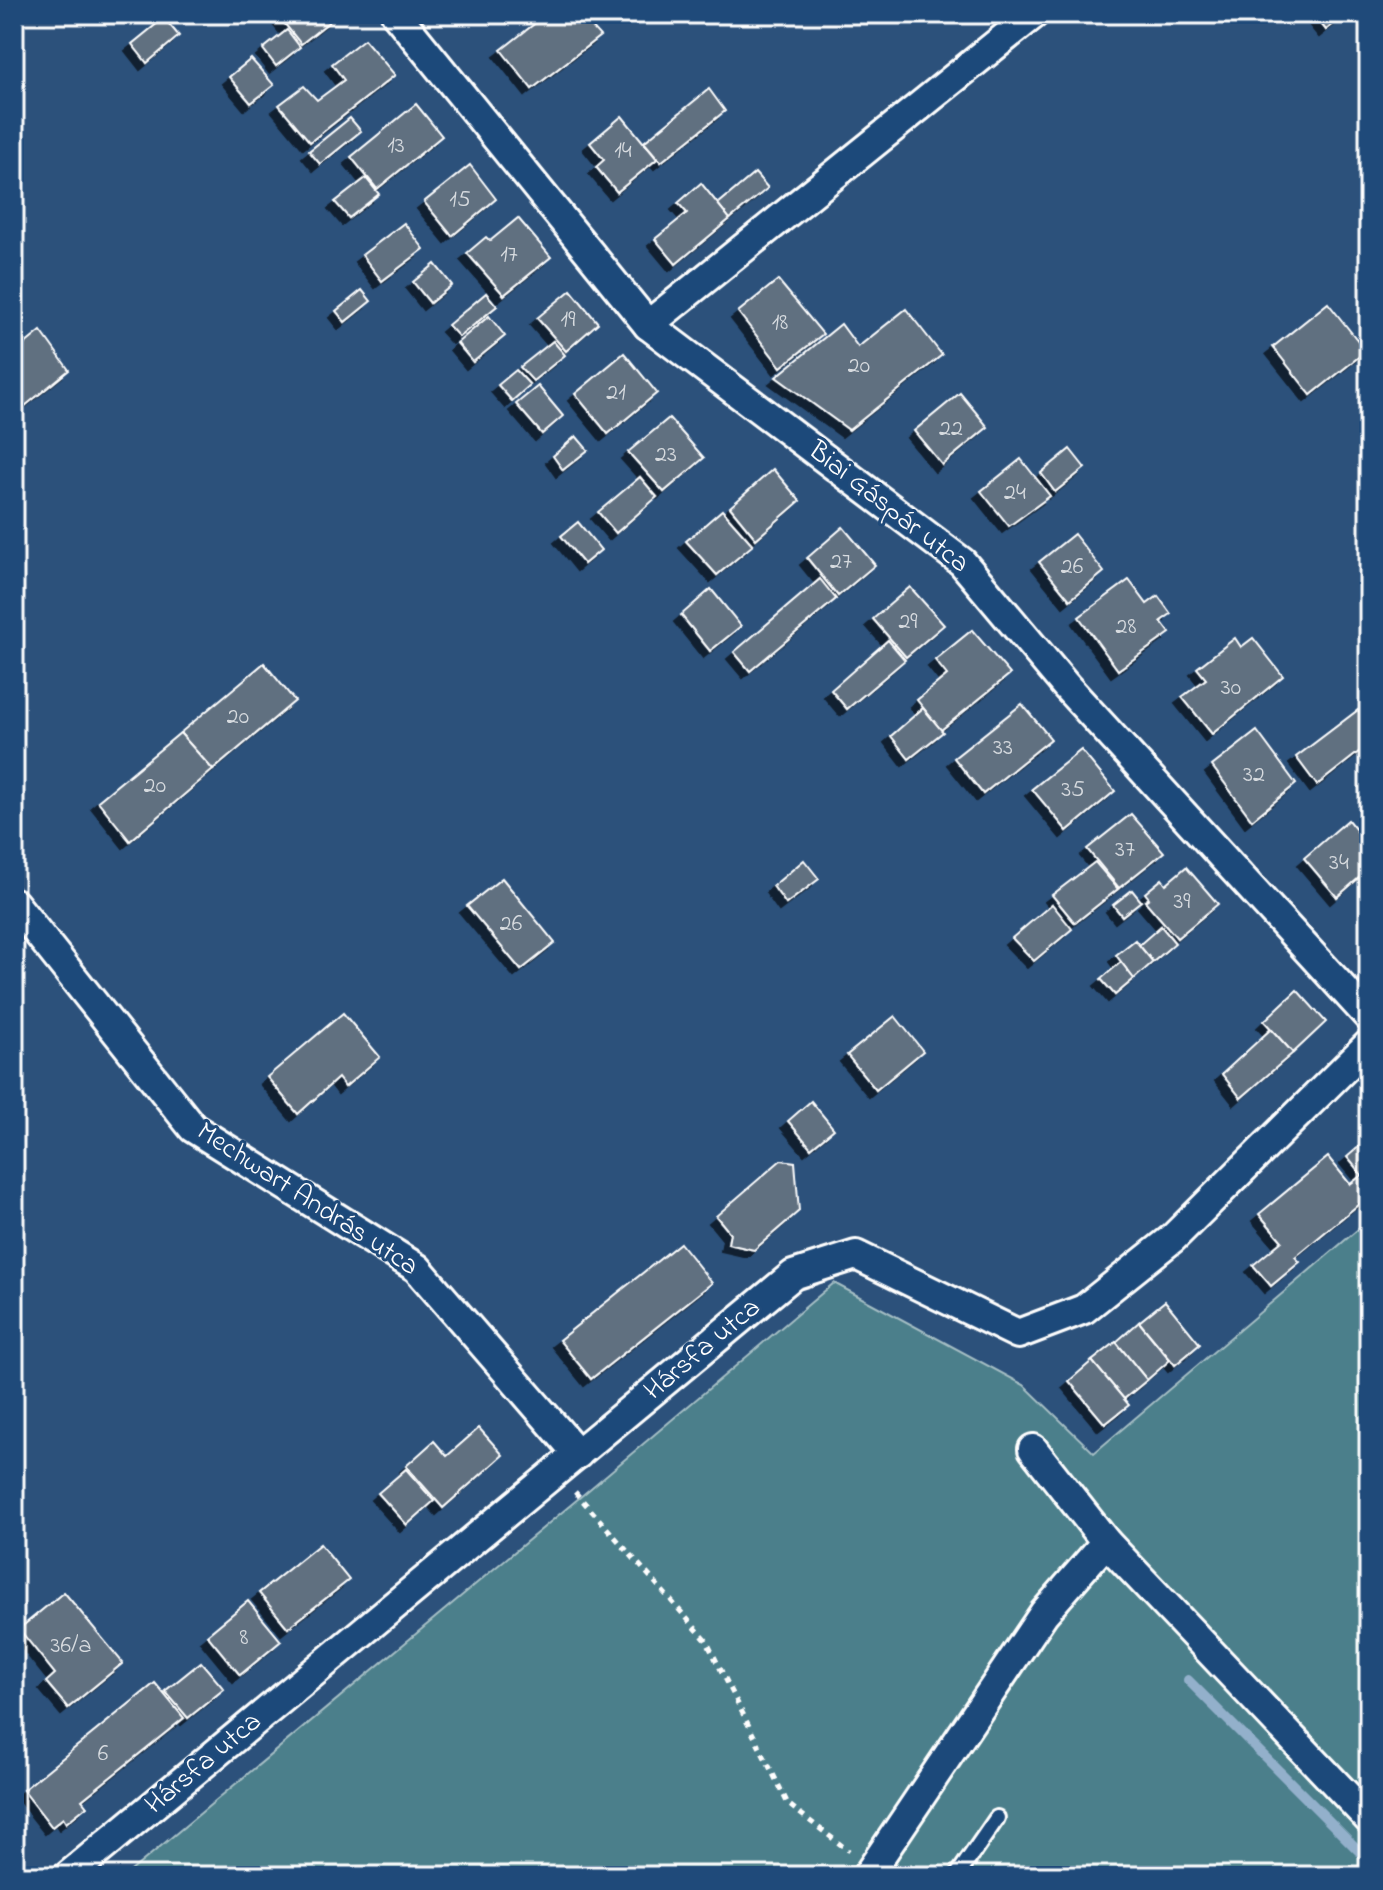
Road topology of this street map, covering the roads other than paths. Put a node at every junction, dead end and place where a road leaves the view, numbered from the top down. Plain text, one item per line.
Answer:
1 (396, 14) edge
2 (1034, 14) edge
3 (648, 325) junction
4 (14, 903) edge
5 (1369, 1017) edge
6 (1369, 1044) edge
7 (1033, 1449) dead end
8 (578, 1454) junction
9 (1106, 1542) junction
10 (997, 1818) dead end
11 (1369, 1819) edge
12 (869, 1873) edge
13 (68, 1876) edge
14 (957, 1876) edge

1 - 3 street, Biai Gáspár utca
2 - 3 street
3 - 5 street, Biai Gáspár utca
4 - 8 street, Mechwart András utca
6 - 8 street, Hársfa utca
7 - 9 street
8 - 13 street, Hársfa utca
9 - 11 street
9 - 12 street
10 - 14 lane

